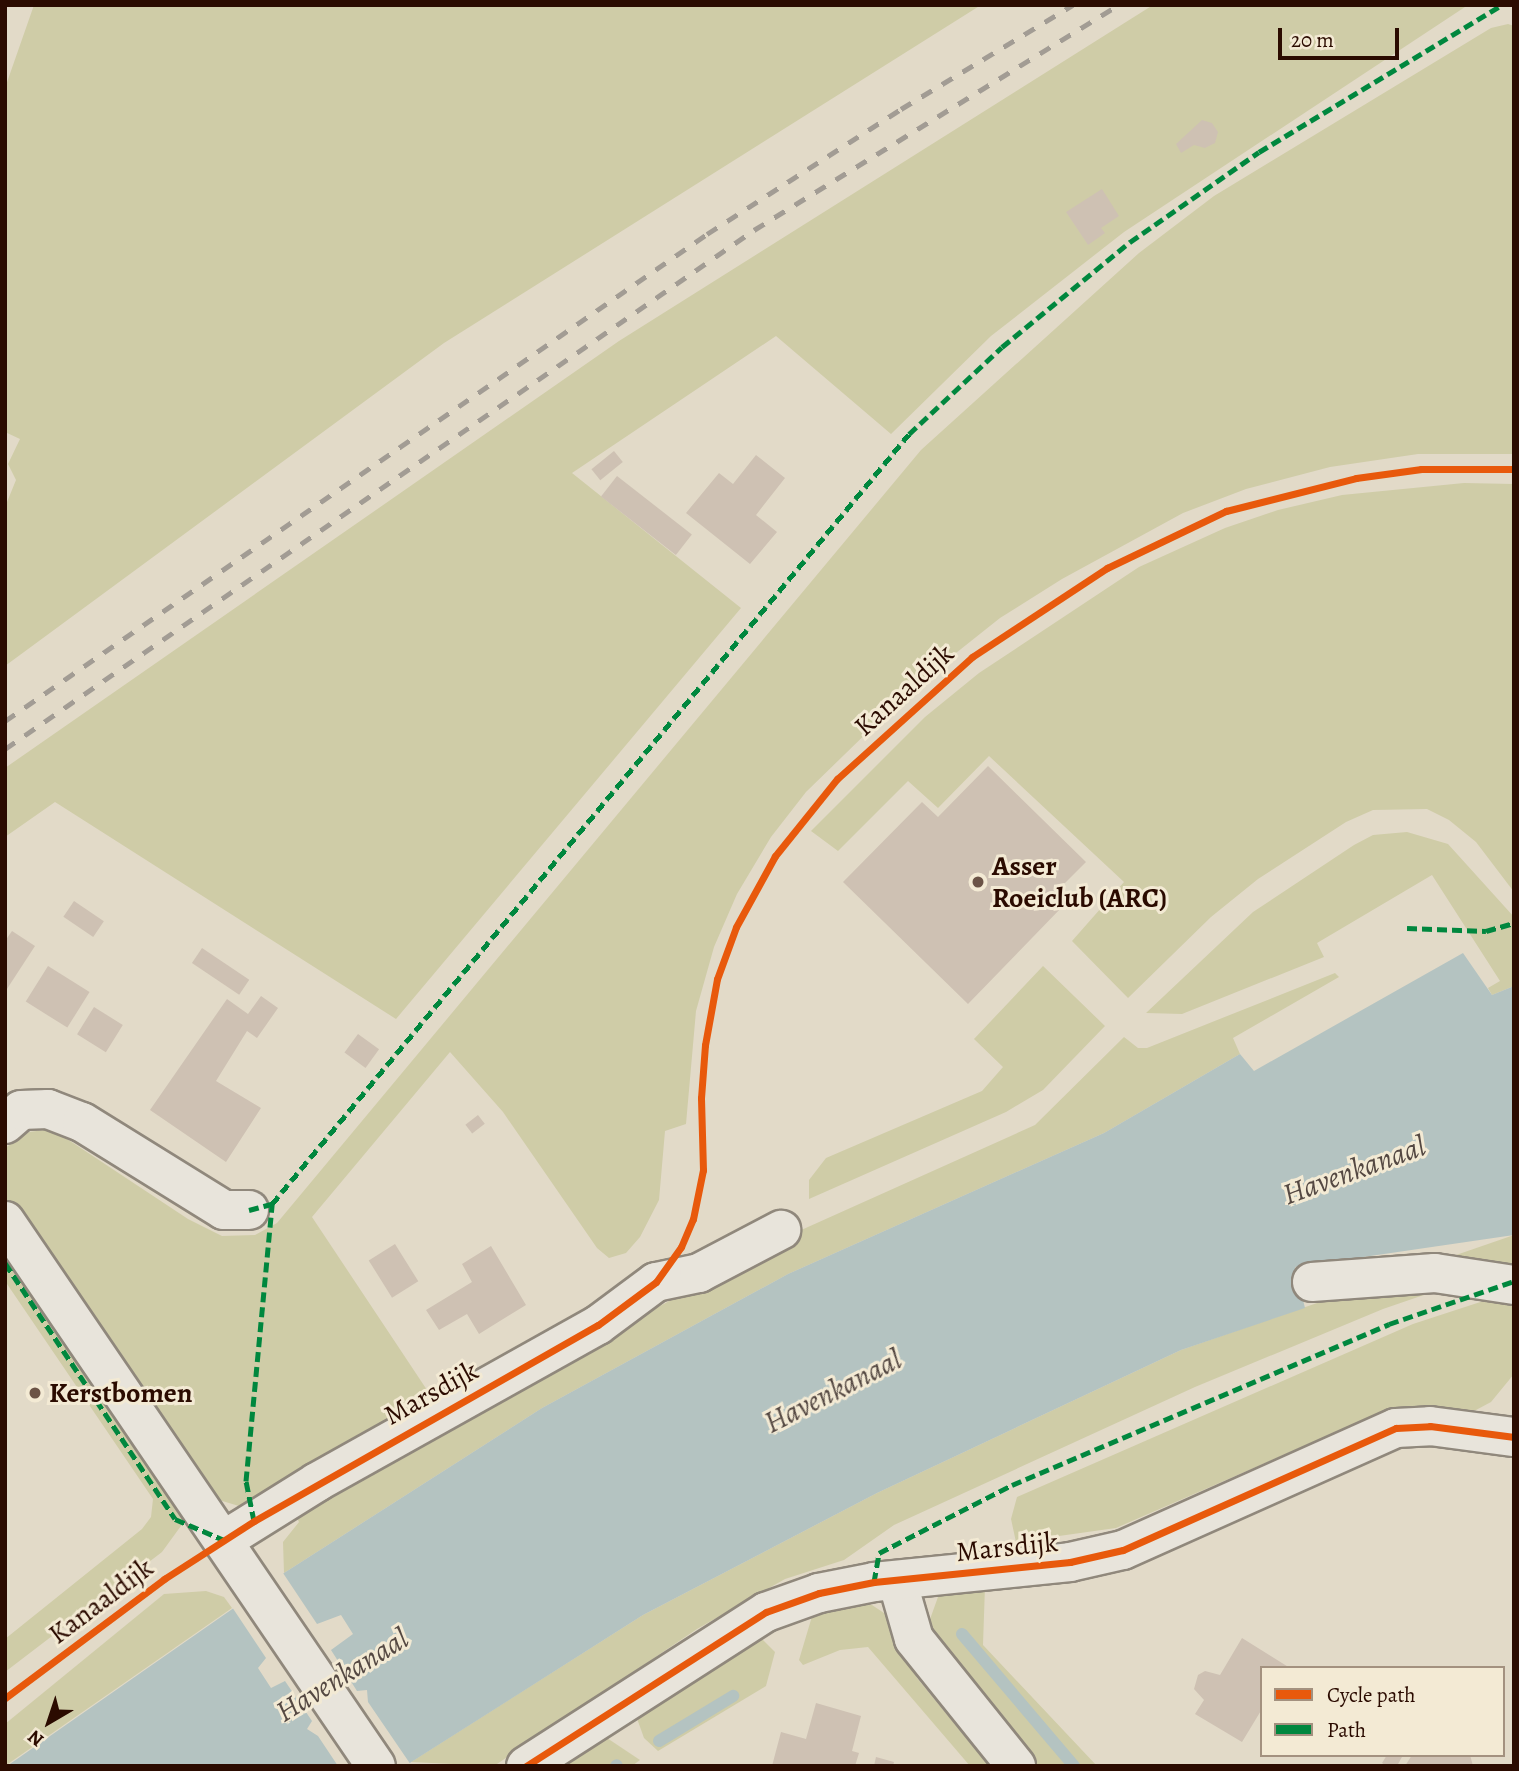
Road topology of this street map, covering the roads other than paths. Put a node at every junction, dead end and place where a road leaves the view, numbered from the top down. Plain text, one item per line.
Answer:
1 (5, 1124) edge
2 (249, 1210) dead end
3 (5, 1221) edge
4 (781, 1230) dead end
5 (1312, 1282) dead end
6 (1514, 1285) edge
7 (1514, 1437) edge
8 (224, 1540) junction
9 (897, 1580) junction
10 (376, 1766) edge
11 (526, 1766) edge
12 (1016, 1766) edge

1 - 2 street
3 - 8 street
4 - 8 street, Marsdijk
5 - 6 street
7 - 9 street, Marsdijk
8 - 10 street
9 - 11 street, Marsdijk
9 - 12 street

